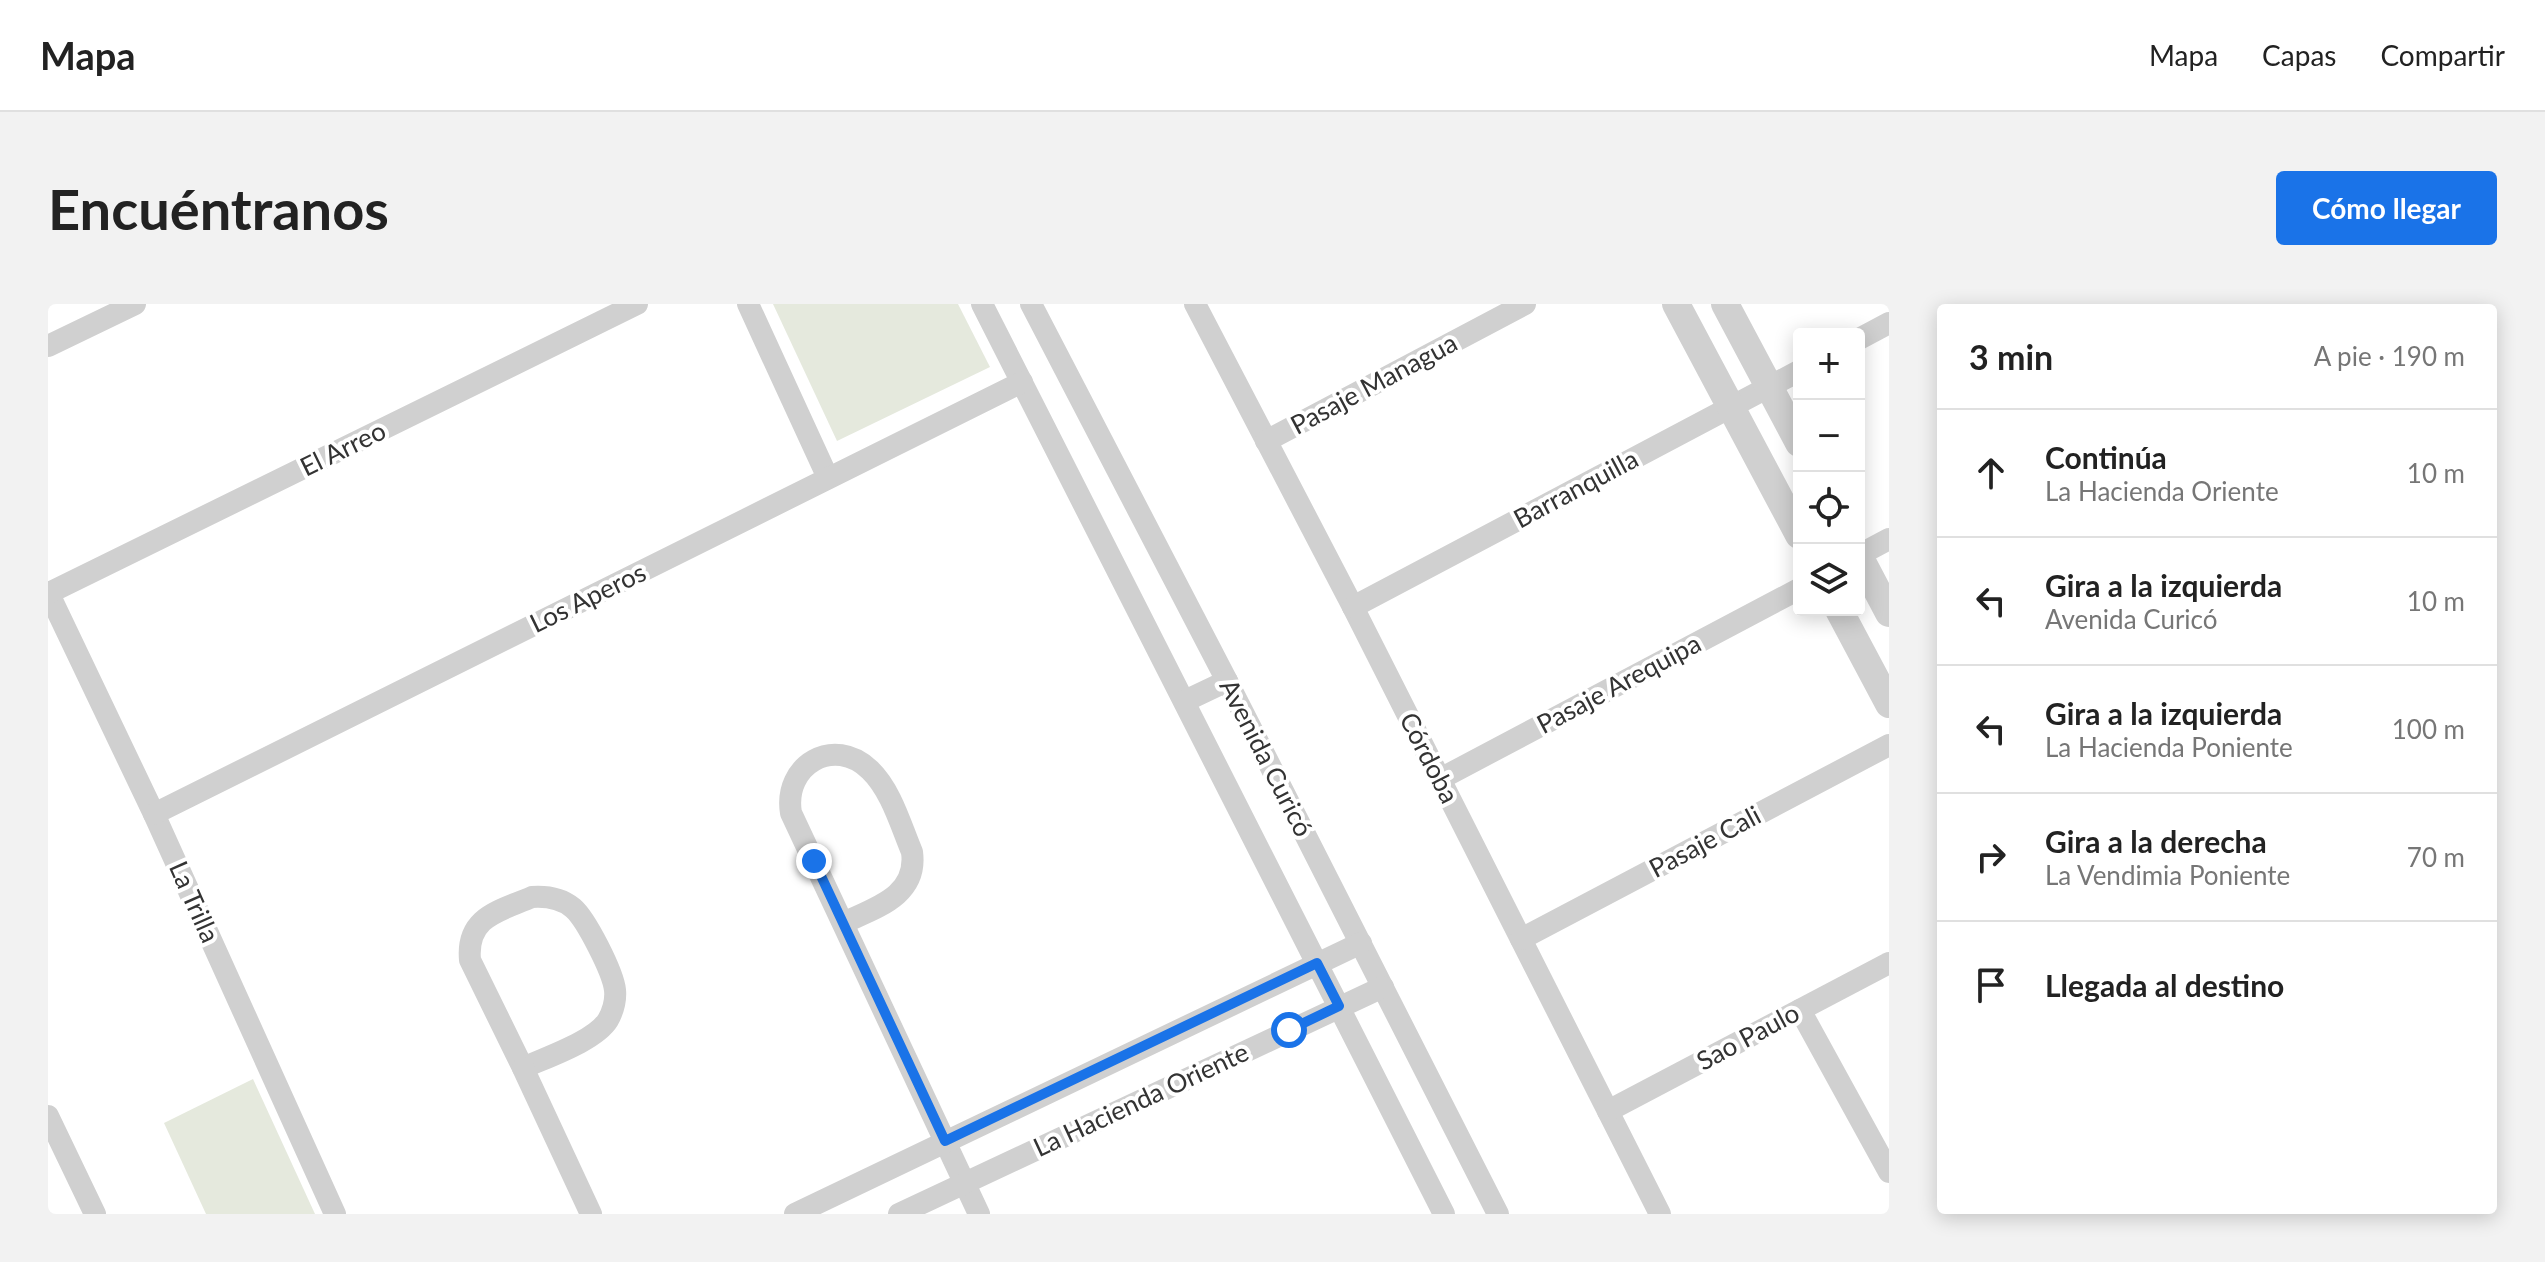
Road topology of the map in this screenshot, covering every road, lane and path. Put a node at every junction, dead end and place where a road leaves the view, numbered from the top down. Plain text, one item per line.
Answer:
1 (135, 304) edge
2 (637, 304) edge
3 (748, 304) edge
4 (982, 304) edge
5 (1031, 304) edge
6 (1195, 304) edge
7 (1525, 304) edge
8 (1676, 304) edge
9 (1725, 304) edge
10 (1889, 323) edge
11 (1865, 336) edge
12 (48, 346) edge
13 (1793, 374) edge
14 (1022, 382) junction
15 (1769, 387) junction
16 (1731, 407) junction
17 (1793, 432) edge
18 (1266, 441) junction
19 (828, 478) junction
20 (1793, 524) edge
21 (1889, 539) edge
22 (1865, 553) edge
23 (1865, 567) edge
24 (48, 592) edge
25 (1793, 592) edge
26 (1353, 607) junction
27 (1889, 613) edge
28 (1842, 616) edge
29 (1227, 681) junction
30 (1185, 701) junction
31 (1889, 704) edge
32 (1889, 745) edge
33 (1440, 779) junction
34 (154, 814) junction
35 (843, 923) junction
36 (1521, 939) junction
37 (1361, 943) junction
38 (1317, 963) junction
39 (1889, 963) edge
40 (1383, 987) junction
41 (1339, 1006) junction
42 (1800, 1010) junction
43 (523, 1068) junction
44 (1608, 1111) junction
45 (48, 1116) edge
46 (945, 1141) junction
47 (1889, 1172) edge
48 (960, 1173) junction
49 (95, 1214) edge
50 (335, 1214) edge
51 (591, 1214) edge
52 (795, 1214) edge
53 (899, 1214) edge
54 (979, 1214) edge
55 (1444, 1214) edge
56 (1498, 1214) edge
57 (1660, 1214) edge

1 - 12 street
2 - 24 street, El Arreo
3 - 19 street
4 - 14 street, Avenida Curicó
5 - 29 street, Avenida Curicó
6 - 18 street, Córdoba
7 - 18 street, Pasaje Managua
8 - 16 street
9 - 15 street
10 - 11 street
13 - 15 street, Barranquilla
14 - 19 street, Los Aperos
14 - 30 street, Avenida Curicó
15 - 16 street, Barranquilla
15 - 17 street
16 - 20 street
16 - 26 street, Barranquilla
18 - 26 street, Córdoba
19 - 34 street, Los Aperos
21 - 22 street
23 - 27 street
24 - 34 street, La Trilla
25 - 33 street, Pasaje Arequipa
26 - 33 street, Córdoba
28 - 31 street
29 - 30 street
29 - 37 street, Avenida Curicó
30 - 38 street, Avenida Curicó
32 - 36 street, Pasaje Cali
33 - 36 street, Córdoba
34 - 50 street, La Trilla
35 - 35 street
35 - 46 street
36 - 44 street, Córdoba
37 - 38 street
37 - 40 street, Avenida Curicó
38 - 41 street, Avenida Curicó
38 - 46 street
39 - 42 street, Sao Paulo
40 - 41 street, La Hacienda Oriente
40 - 56 street, Avenida Curicó
41 - 48 street, La Hacienda Oriente
41 - 55 street, Avenida Curicó
42 - 44 street, Sao Paulo
42 - 47 street
43 - 43 street
43 - 51 street
44 - 57 street, Córdoba
45 - 49 street
46 - 48 street
46 - 52 street
48 - 53 street, La Hacienda Oriente
48 - 54 street

